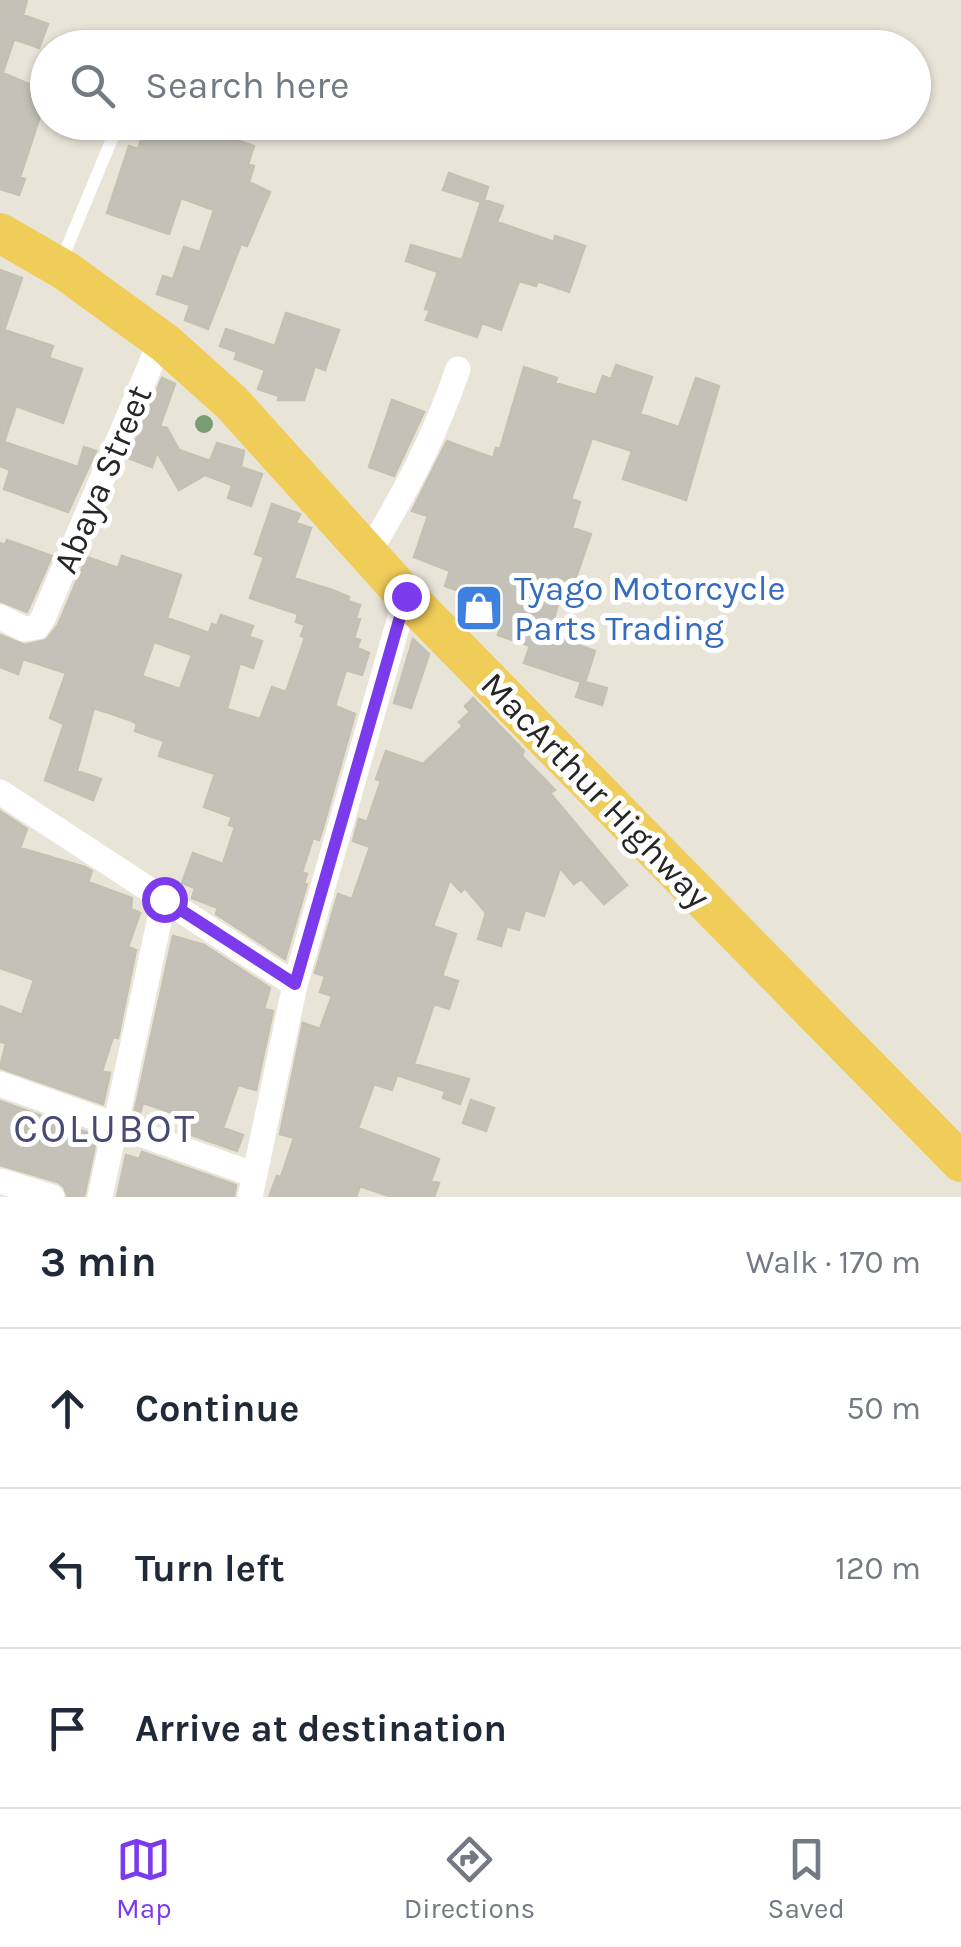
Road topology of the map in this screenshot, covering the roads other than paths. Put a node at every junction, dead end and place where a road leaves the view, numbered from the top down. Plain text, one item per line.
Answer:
1 (112, 140) edge
2 (0, 233) edge
3 (59, 266) junction
4 (161, 340) junction
5 (458, 370) dead end
6 (368, 554) junction
7 (406, 596) junction
8 (0, 617) edge
9 (0, 792) edge
10 (164, 899) junction
11 (295, 984) junction
12 (0, 1084) edge
13 (114, 1124) junction
14 (961, 1162) edge
15 (0, 1180) edge
16 (252, 1186) edge
17 (52, 1197) edge
18 (100, 1197) edge

1 - 3 lane
2 - 3 highway, MacArthur Highway
3 - 4 highway, MacArthur Highway
4 - 6 highway, MacArthur Highway
4 - 8 street, Abaya Street
5 - 6 street
6 - 7 highway, MacArthur Highway
7 - 11 street
7 - 14 highway, MacArthur Highway
9 - 10 street
10 - 11 street
10 - 13 street
11 - 16 street
12 - 13 street
13 - 16 street
13 - 18 street
15 - 17 street

